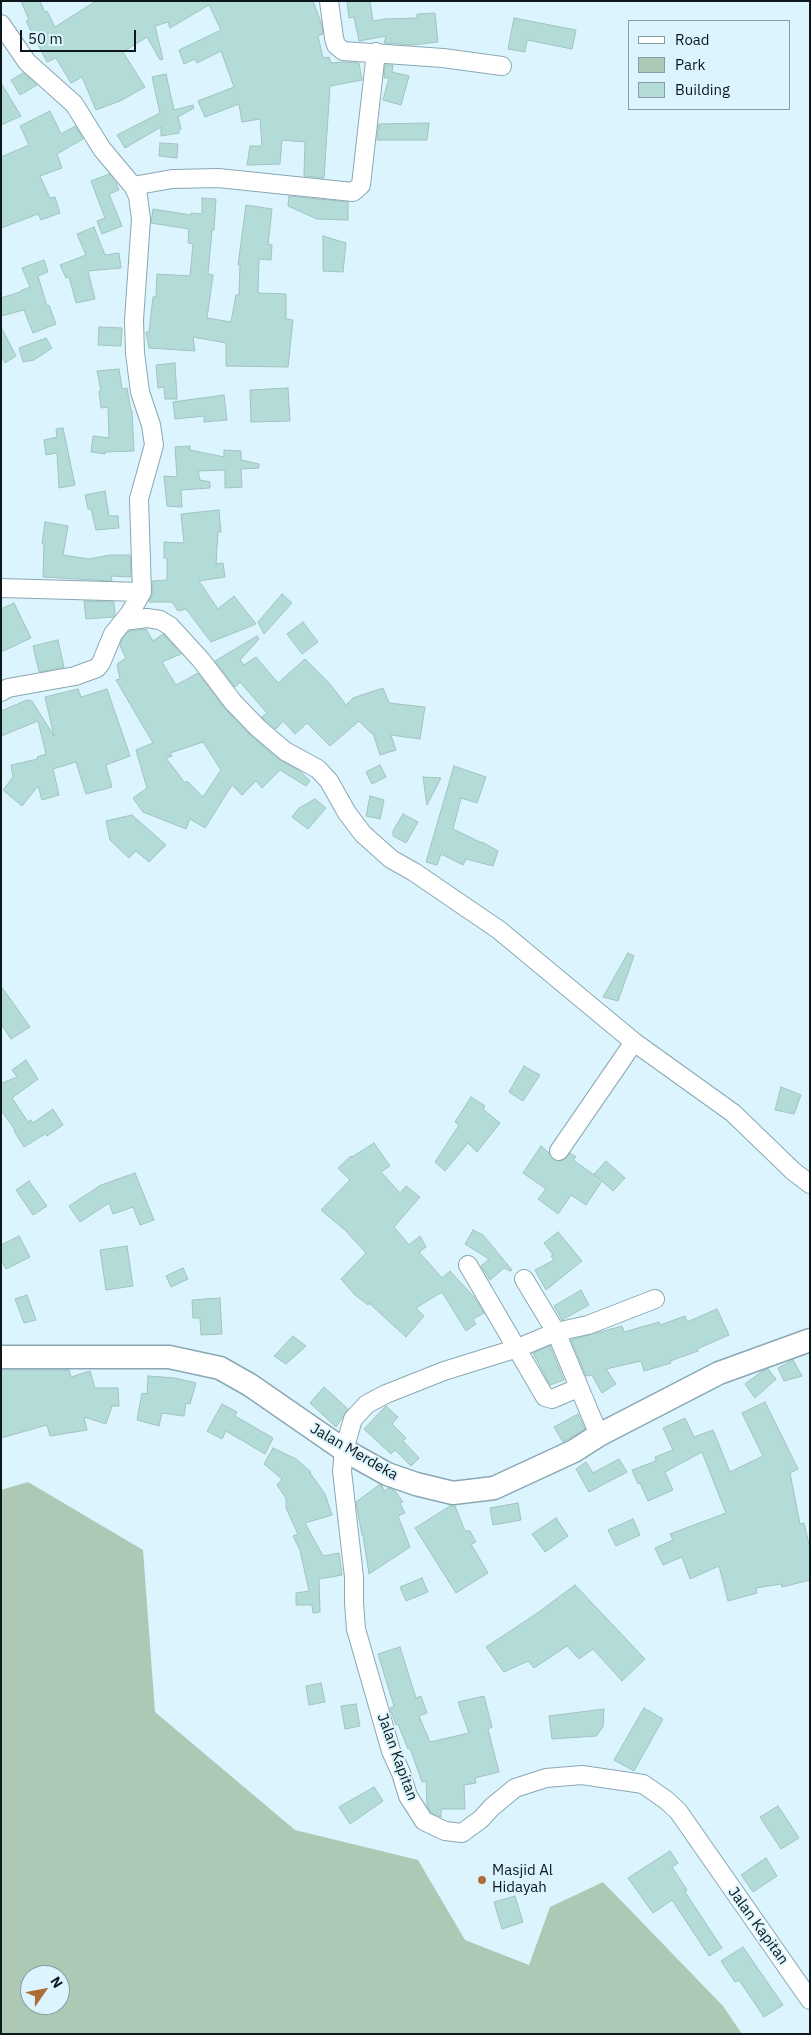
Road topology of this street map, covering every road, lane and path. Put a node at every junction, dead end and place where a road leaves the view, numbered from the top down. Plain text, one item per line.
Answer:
1 (329, 1) edge
2 (1, 24) edge
3 (376, 52) junction
4 (502, 66) dead end
5 (133, 186) junction
6 (1, 588) edge
7 (142, 592) junction
8 (124, 621) junction
9 (1, 692) edge
10 (634, 1042) junction
11 (559, 1151) dead end
12 (810, 1184) edge
13 (468, 1265) dead end
14 (524, 1279) dead end
15 (655, 1300) dead end
16 (556, 1332) junction
17 (810, 1340) edge
18 (518, 1348) junction
19 (1, 1357) edge
20 (578, 1388) junction
21 (599, 1436) junction
22 (344, 1450) junction
23 (810, 2000) edge

1 - 3 street
2 - 5 street
3 - 4 street
3 - 5 street
5 - 7 street
6 - 7 street
7 - 8 street
8 - 9 street
8 - 10 street
10 - 11 street
10 - 12 street
13 - 18 street
14 - 16 street
15 - 16 street
16 - 18 street
16 - 20 street
17 - 21 street, Jalan Merdeka
18 - 20 street
18 - 22 street
19 - 22 street, Jalan Merdeka
20 - 21 street
21 - 22 street, Jalan Merdeka
22 - 23 street, Jalan Kapitan

